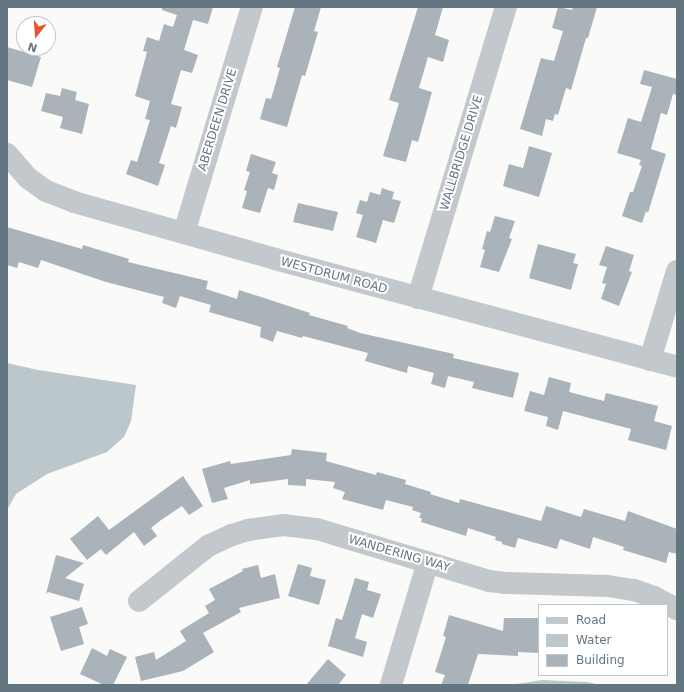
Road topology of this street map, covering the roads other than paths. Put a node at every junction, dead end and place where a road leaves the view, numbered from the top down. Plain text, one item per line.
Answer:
1 (252, 7) edge
2 (506, 7) edge
3 (7, 154) edge
4 (184, 233) junction
5 (677, 271) edge
6 (418, 298) junction
7 (650, 360) junction
8 (677, 368) edge
9 (428, 562) junction
10 (139, 601) dead end
11 (677, 608) edge
12 (391, 685) edge

1 - 4 street, ABERDEEN DRIVE
2 - 6 street, WALLBRIDGE DRIVE
3 - 4 street, WESTDRUM ROAD
4 - 6 street, WESTDRUM ROAD
5 - 7 street
6 - 7 street, WESTDRUM ROAD
7 - 8 street, WESTDRUM ROAD
9 - 10 street, WANDERING WAY
9 - 11 street, WANDERING WAY
9 - 12 street

